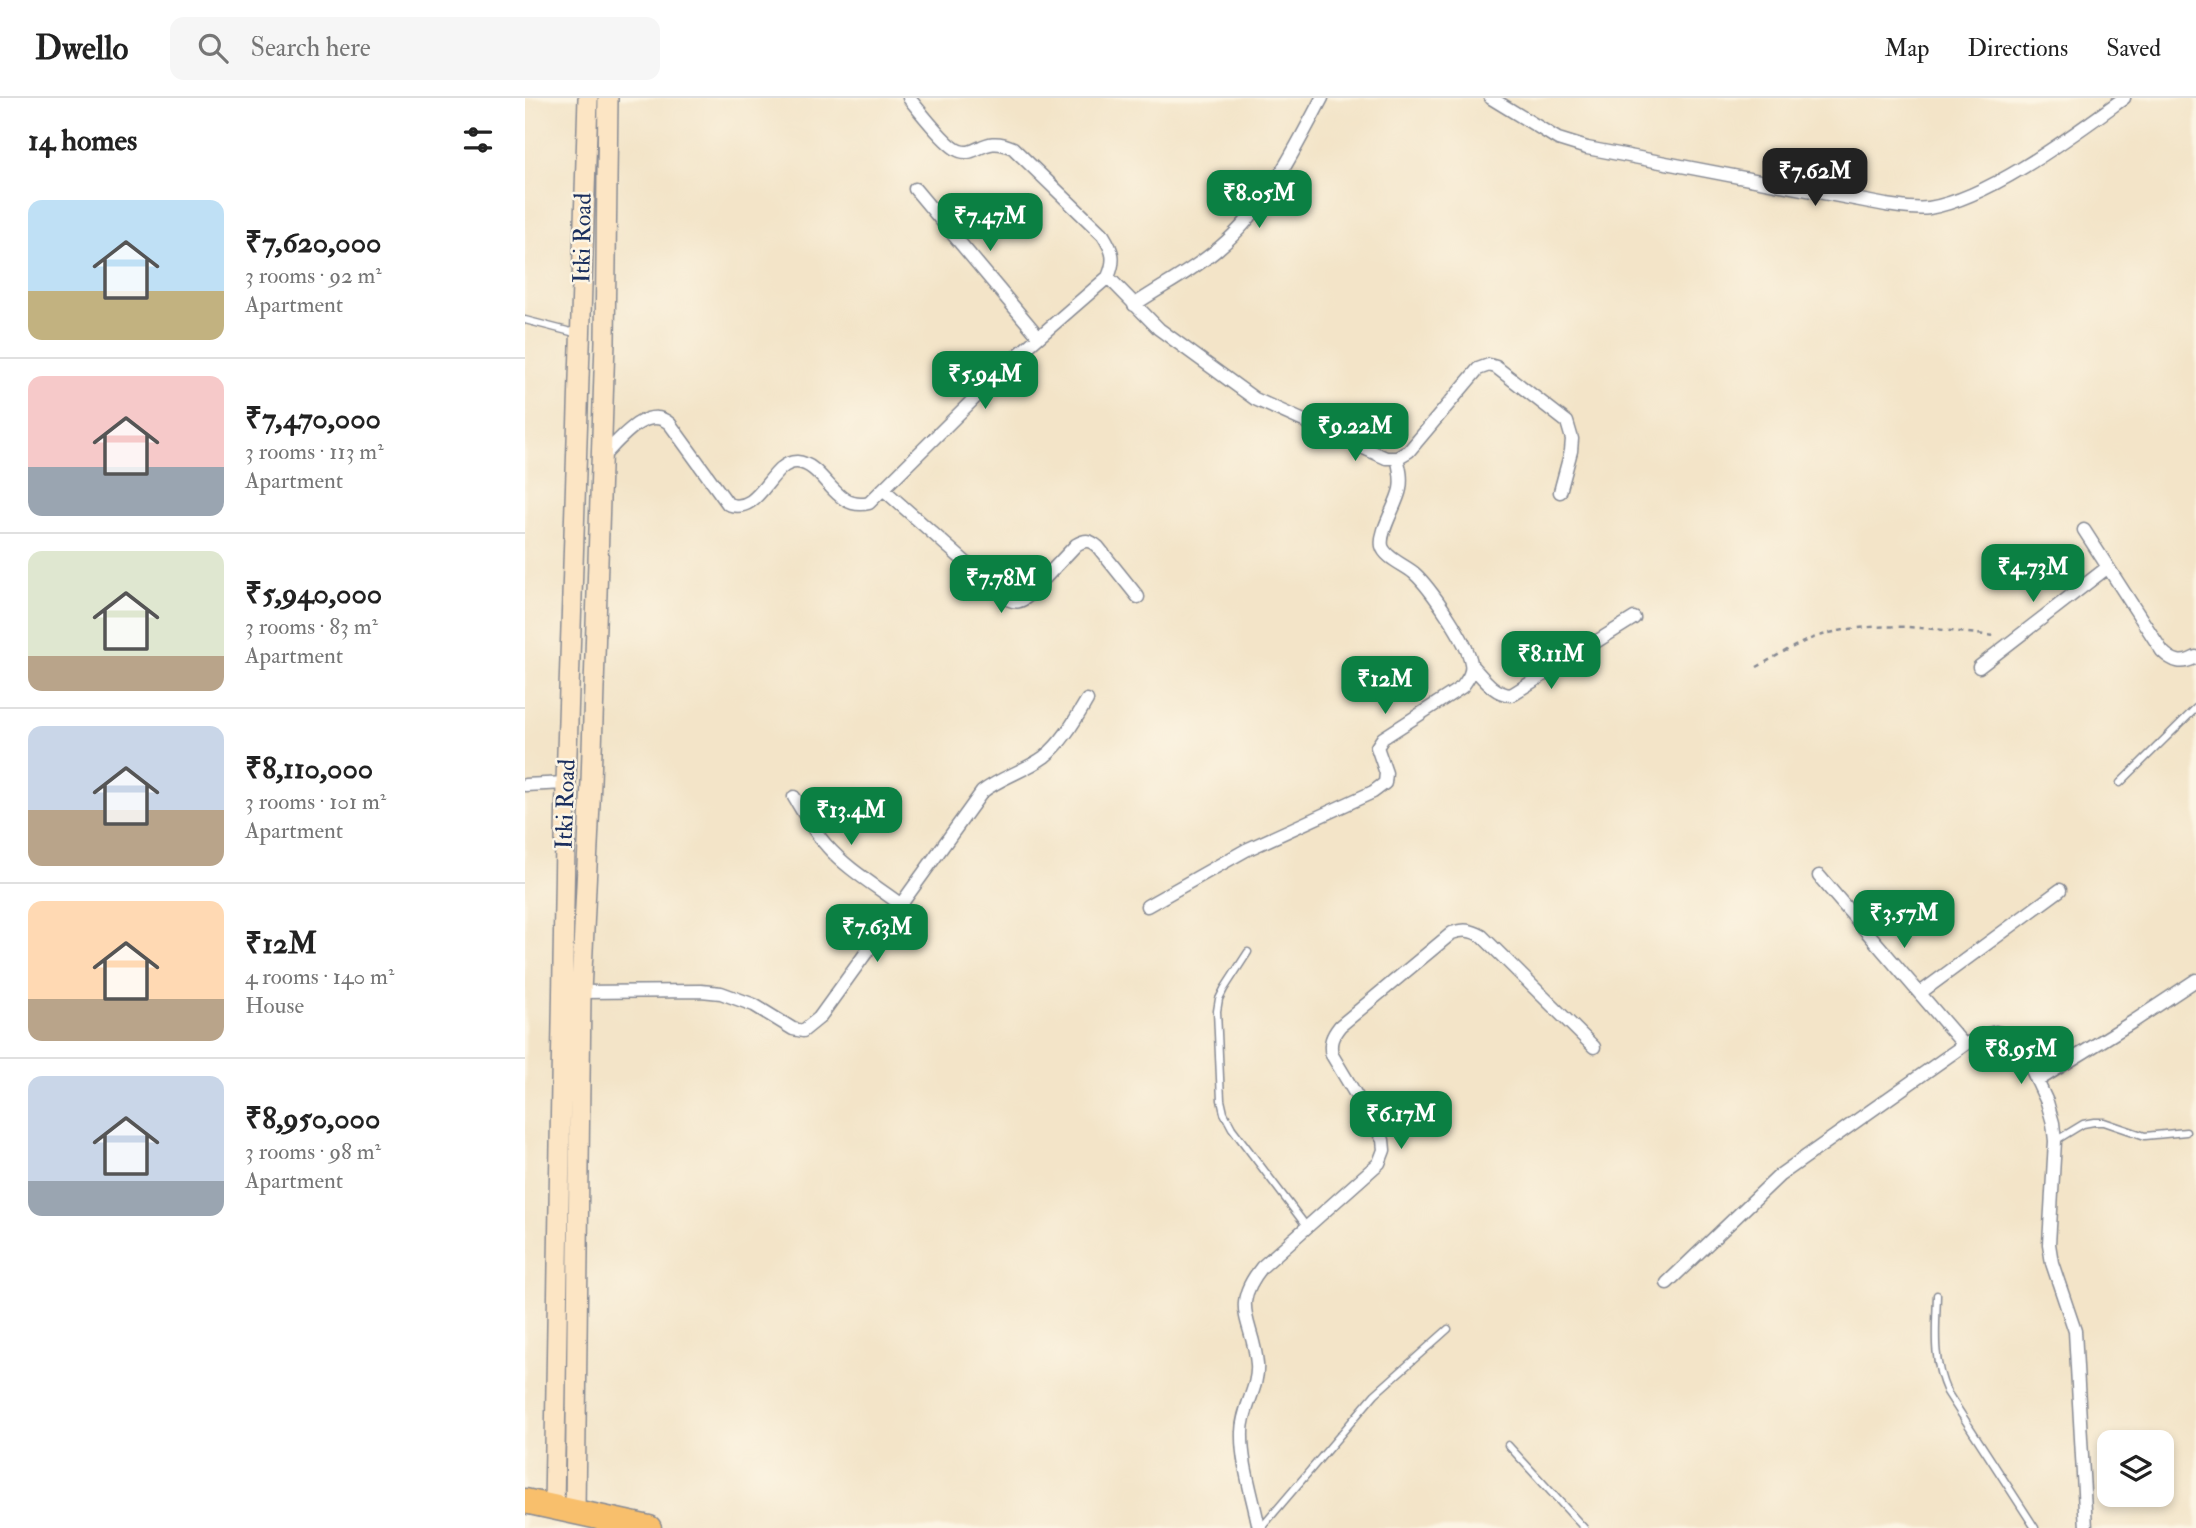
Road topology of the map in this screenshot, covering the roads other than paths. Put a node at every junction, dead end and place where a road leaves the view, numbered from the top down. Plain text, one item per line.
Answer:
1 (588, 98) edge
2 (608, 98) edge
3 (909, 98) edge
4 (1322, 98) edge
5 (1491, 98) edge
6 (2124, 98) edge
7 (915, 189) dead end
8 (1108, 276) junction
9 (1134, 304) junction
10 (525, 320) edge
11 (581, 335) junction
12 (1039, 337) junction
13 (600, 458) junction
14 (1397, 458) junction
15 (883, 489) junction
16 (1560, 492) dead end
17 (2084, 530) dead end
18 (2108, 567) junction
19 (1138, 597) dead end
20 (1634, 618) dead end
21 (2196, 657) edge
22 (1472, 666) junction
23 (1979, 667) dead end
24 (1087, 700) dead end
25 (2196, 708) edge
26 (566, 783) junction
27 (2120, 783) dead end
28 (525, 785) edge
29 (794, 797) dead end
30 (1819, 876) dead end
31 (2060, 890) dead end
32 (900, 904) junction
33 (1147, 906) dead end
34 (1248, 952) dead end
35 (2196, 979) edge
36 (581, 992) junction
37 (1920, 993) junction
38 (1964, 1045) junction
39 (1594, 1047) dead end
40 (2037, 1082) junction
41 (2186, 1132) dead end
42 (2055, 1141) junction
43 (1307, 1227) junction
44 (1667, 1283) dead end
45 (1937, 1295) dead end
46 (1448, 1329) dead end
47 (1509, 1446) dead end
48 (525, 1501) edge
49 (564, 1519) edge
50 (649, 1528) edge
51 (1260, 1528) edge
52 (1584, 1528) edge
53 (2035, 1528) edge
54 (2086, 1528) edge

1 - 11 main road
2 - 13 main road, Itki Road
3 - 8 street
4 - 9 street
5 - 6 street
7 - 12 street
8 - 9 street
8 - 12 street
9 - 14 street
10 - 11 lane
11 - 26 main road
12 - 15 street
13 - 15 street
13 - 36 main road, Itki Road
14 - 16 street
14 - 22 street
15 - 19 street
17 - 18 street
18 - 21 street
18 - 23 street
20 - 22 street
22 - 33 street
24 - 32 street
25 - 27 lane
26 - 28 street
26 - 49 main road
29 - 32 street
30 - 37 street
31 - 37 street
32 - 36 street
34 - 43 lane
35 - 40 street
36 - 49 main road, Itki Road
37 - 38 street
38 - 40 street
38 - 44 street
39 - 43 street
40 - 42 street
41 - 42 lane
42 - 54 street
43 - 51 street
45 - 53 lane
46 - 51 lane
47 - 52 lane
48 - 49 highway
49 - 50 highway

